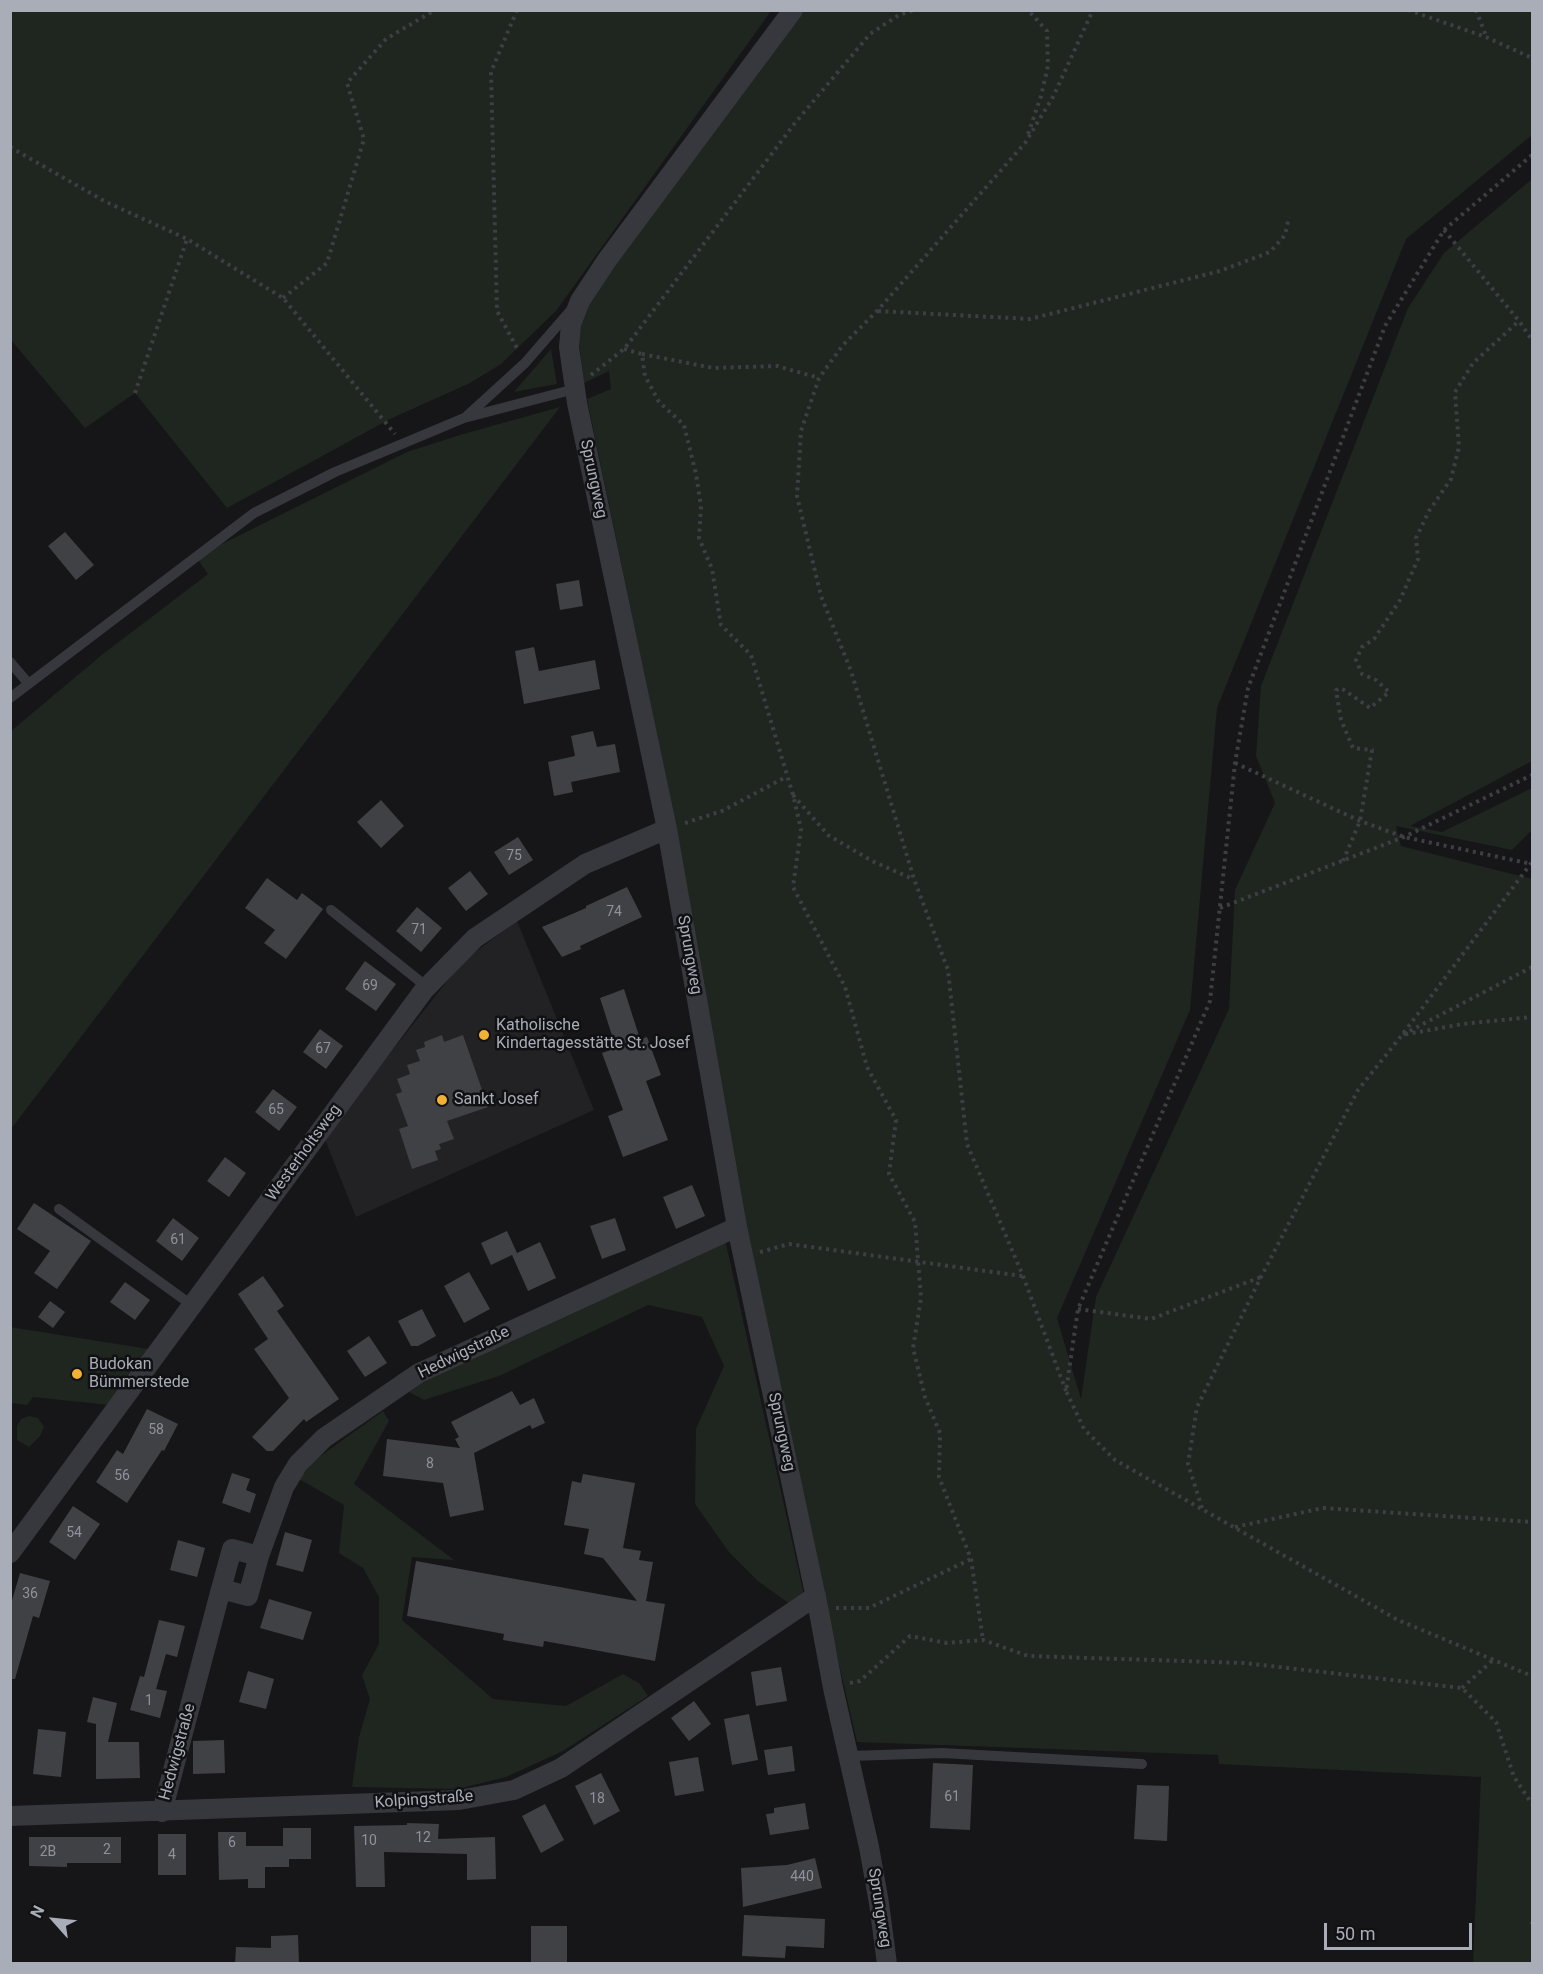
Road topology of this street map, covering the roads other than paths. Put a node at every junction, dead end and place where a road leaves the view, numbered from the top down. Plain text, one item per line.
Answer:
1 (793, 10) edge
2 (580, 301) junction
3 (574, 385) junction
4 (464, 418) junction
5 (10, 662) edge
6 (28, 684) junction
7 (10, 698) edge
8 (667, 829) junction
9 (331, 910) dead end
10 (427, 987) junction
11 (59, 1209) dead end
12 (737, 1227) junction
13 (193, 1306) junction
14 (10, 1553) edge
15 (259, 1556) junction
16 (221, 1589) junction
17 (817, 1604) junction
18 (850, 1756) junction
19 (1142, 1764) dead end
20 (162, 1812) junction
21 (10, 1816) edge
22 (887, 1964) edge

1 - 2 street, Sprungweg
2 - 3 street, Sprungweg
2 - 4 lane
3 - 4 lane
3 - 8 street, Sprungweg
4 - 6 lane
5 - 6 lane
6 - 7 lane
8 - 10 street, Westerholtsweg
8 - 12 street, Sprungweg
9 - 10 lane
10 - 13 street, Westerholtsweg
11 - 13 lane
12 - 15 street, Hedwigstraße
12 - 17 street, Sprungweg
13 - 14 street, Westerholtsweg
15 - 16 street, Hedwigstraße
15 - 16 street, Hedwigstraße
16 - 20 street, Hedwigstraße
17 - 18 street, Sprungweg
17 - 20 street, Kolpingstraße
18 - 19 lane
18 - 22 street, Sprungweg
20 - 21 street, Kolpingstraße

